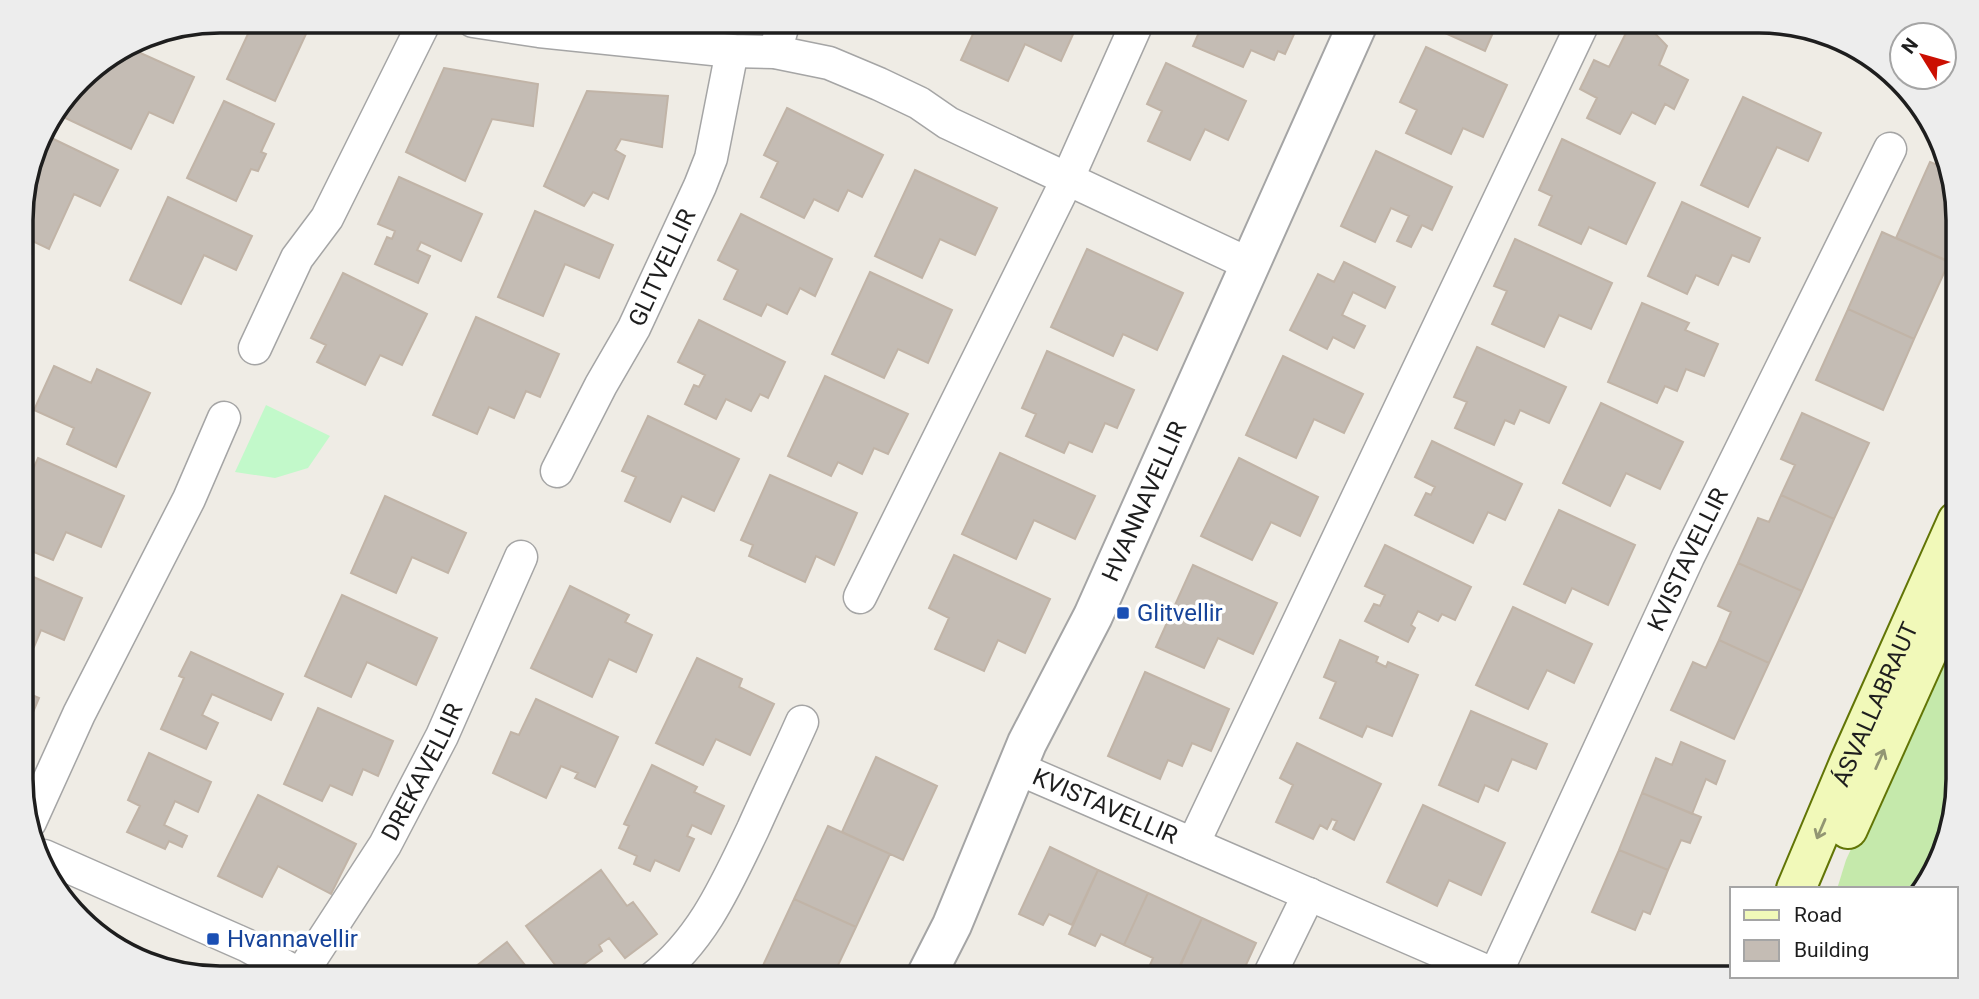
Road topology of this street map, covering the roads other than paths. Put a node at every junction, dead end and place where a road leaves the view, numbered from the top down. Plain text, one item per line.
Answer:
1 (419, 33) edge
2 (549, 33) edge
3 (781, 33) edge
4 (1133, 33) edge
5 (1354, 33) edge
6 (1578, 33) edge
7 (732, 51) junction
8 (775, 52) junction
9 (1890, 149) dead end
10 (1067, 180) junction
11 (1249, 264) junction
12 (255, 348) dead end
13 (224, 418) dead end
14 (557, 471) dead end
15 (1946, 546) edge
16 (521, 557) dead end
17 (860, 597) dead end
18 (1946, 612) edge
19 (802, 722) dead end
20 (1017, 768) junction
21 (36, 809) edge
22 (1193, 844) junction
23 (51, 859) edge
24 (1797, 887) edge
25 (1824, 887) edge
26 (1309, 894) junction
27 (1274, 965) edge
28 (1473, 965) edge
29 (1503, 965) edge
30 (284, 966) edge
31 (310, 966) edge
32 (666, 966) edge
33 (932, 966) edge

1 - 12 street
2 - 7 street
3 - 8 street
4 - 10 street
5 - 11 street, HVANNAVELLIR
6 - 22 street, KVISTAVELLIR
7 - 8 street
7 - 14 street, GLITVELLIR
8 - 10 street
9 - 29 street, KVISTAVELLIR
10 - 11 street
10 - 17 street
11 - 20 street, HVANNAVELLIR
13 - 21 street
15 -> 24 main road, ÁSVALLABRAUT
16 - 31 street, DREKAVELLIR
25 -> 18 main road, ÁSVALLABRAUT
19 - 32 street
20 - 22 street, KVISTAVELLIR
20 - 33 street, HVANNAVELLIR
22 - 26 street, KVISTAVELLIR
23 - 30 street, DREKAVELLIR
26 - 27 street
26 - 28 street, KVISTAVELLIR

